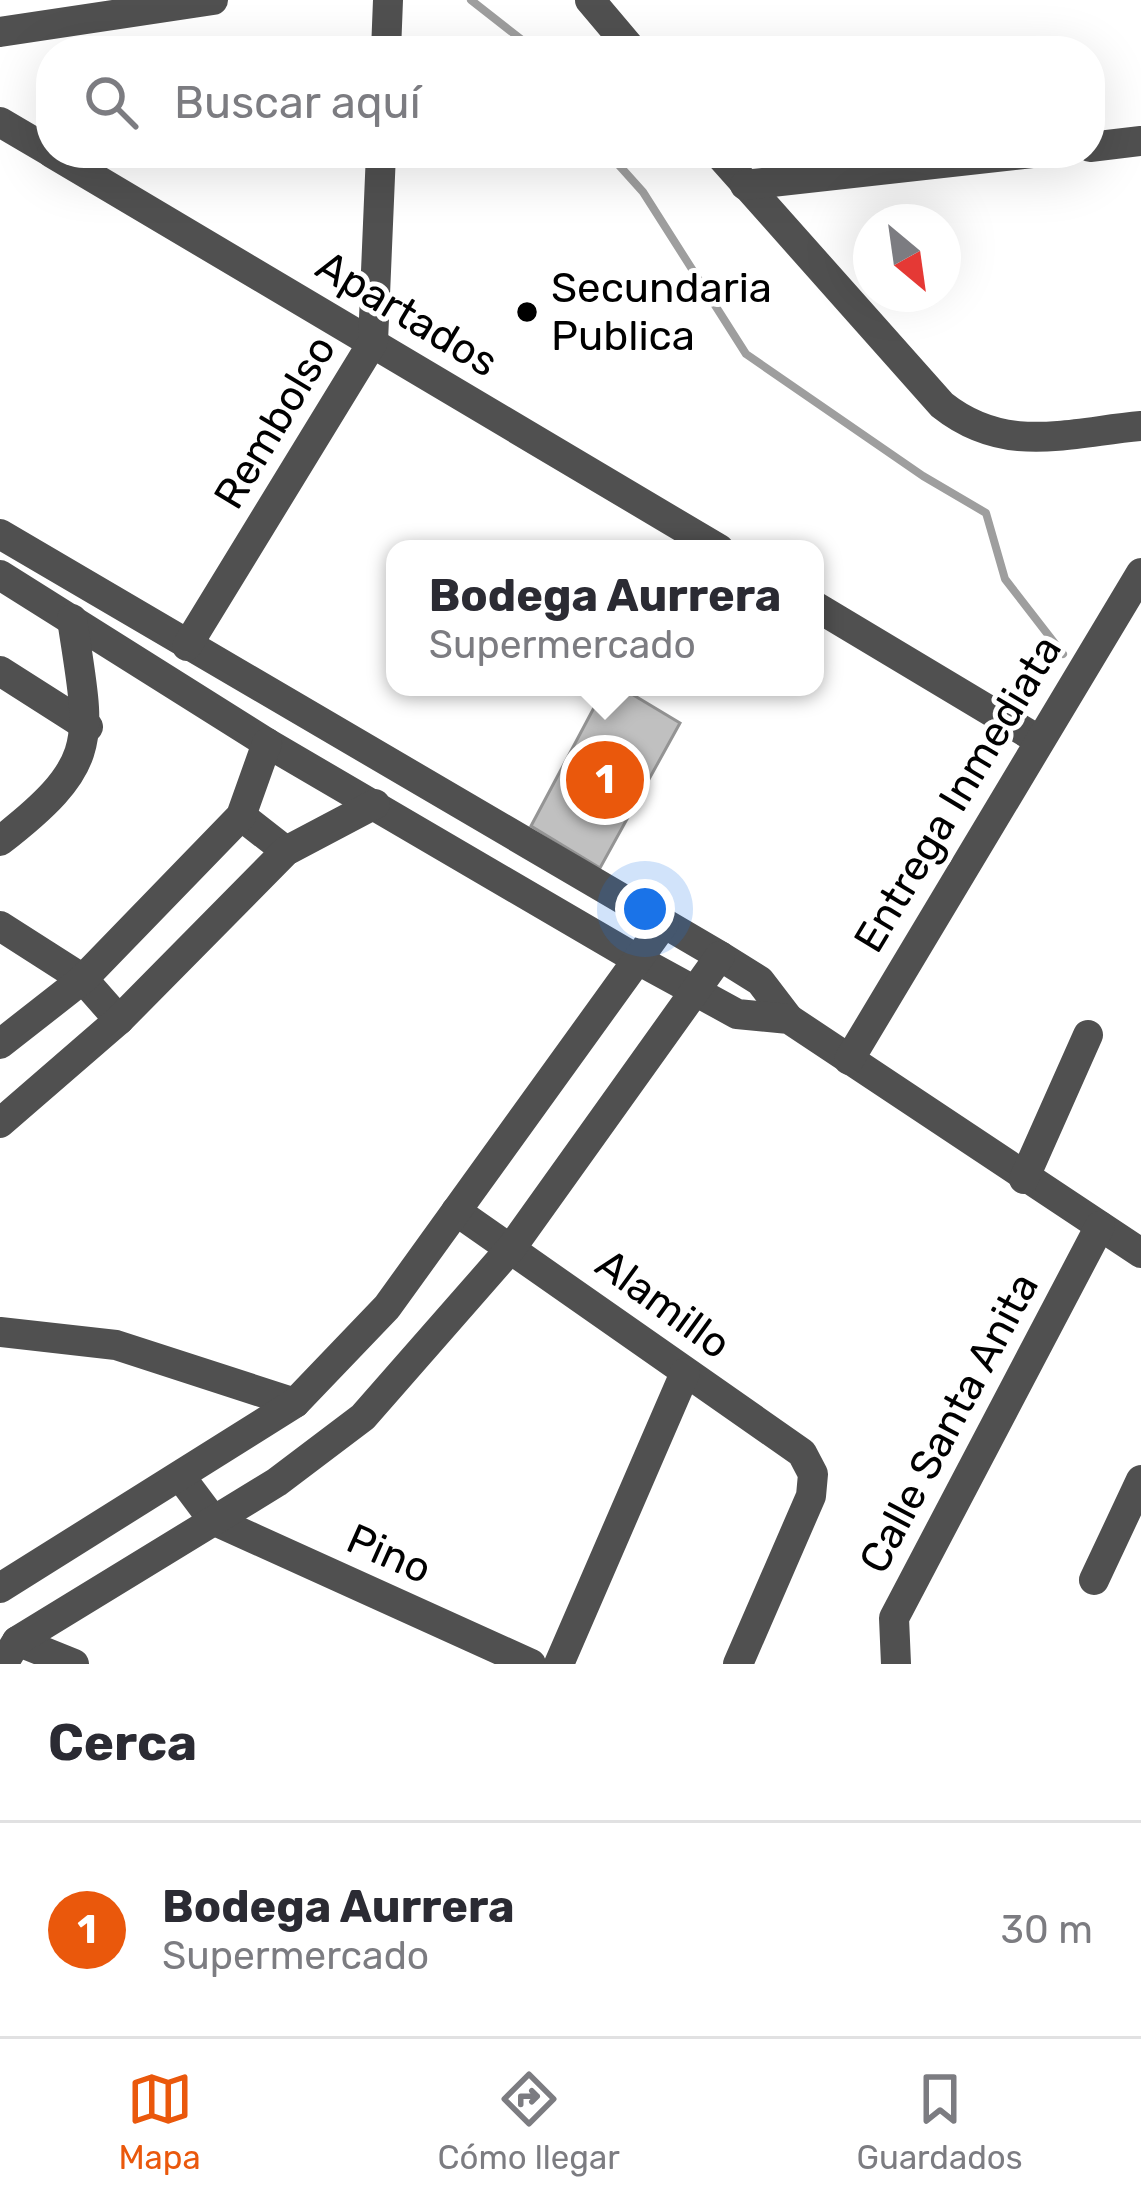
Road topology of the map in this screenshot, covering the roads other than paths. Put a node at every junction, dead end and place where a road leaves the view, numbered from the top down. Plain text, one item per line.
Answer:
1 (213, 0) edge
2 (388, 0) edge
3 (590, 0) edge
4 (0, 32) edge
5 (387, 36) edge
6 (620, 36) edge
7 (0, 122) edge
8 (1141, 141) edge
9 (36, 143) edge
10 (1105, 145) edge
11 (77, 168) edge
12 (380, 168) edge
13 (731, 168) edge
14 (897, 168) edge
15 (745, 185) junction
16 (373, 342) junction
17 (1141, 427) edge
18 (0, 534) edge
19 (704, 540) edge
20 (1141, 573) edge
21 (0, 575) edge
22 (824, 611) edge
23 (72, 619) junction
24 (188, 646) junction
25 (0, 670) edge
26 (88, 727) junction
27 (1037, 739) junction
28 (267, 742) junction
29 (375, 804) junction
30 (241, 816) junction
31 (0, 841) edge
32 (286, 851) junction
33 (664, 923) junction
34 (0, 926) edge
35 (720, 956) junction
36 (640, 961) junction
37 (83, 979) junction
38 (698, 992) junction
39 (789, 1019) junction
40 (119, 1020) junction
41 (1088, 1035) dead end
42 (0, 1044) edge
43 (849, 1060) junction
44 (0, 1123) edge
45 (1024, 1178) junction
46 (456, 1210) junction
47 (1100, 1226) junction
48 (512, 1247) junction
49 (1141, 1253) edge
50 (0, 1332) edge
51 (685, 1372) junction
52 (295, 1403) junction
53 (181, 1476) junction
54 (1141, 1480) edge
55 (213, 1520) junction
56 (1094, 1580) dead end
57 (0, 1588) edge
58 (10, 1653) edge
59 (74, 1664) edge
60 (531, 1664) edge
61 (559, 1664) edge
62 (738, 1664) edge
63 (896, 1664) edge

1 - 4 street
2 - 5 street
3 - 6 street
7 - 9 street, Apartados
8 - 10 street
11 - 16 street, Apartados
12 - 16 street, Rembolso
13 - 15 street
14 - 15 street
15 - 17 street
16 - 19 street, Apartados
16 - 24 street, Rembolso
18 - 24 street
20 - 27 street, Entrega Inmediata
21 - 23 street
22 - 27 street
23 - 26 street
23 - 28 street
24 - 33 street
25 - 26 street
26 - 31 street
27 - 43 street, Entrega Inmediata
28 - 29 street
28 - 30 street
29 - 32 street
29 - 36 street
30 - 32 street
30 - 37 street
32 - 40 street
33 - 35 street
33 - 36 street
34 - 37 street
35 - 38 street
35 - 39 street
36 - 38 street
36 - 46 street
37 - 40 street
37 - 42 street
38 - 39 street
38 - 48 street
39 - 43 street
40 - 44 street
41 - 45 street
43 - 45 street
45 - 47 street
46 - 48 street, Alamillo
46 - 52 street
47 - 49 street
47 - 63 street, Calle Santa Anita
48 - 51 street, Alamillo
48 - 55 street
50 - 52 street
51 - 61 street
51 - 62 street, Alamillo
52 - 53 street
53 - 55 street
53 - 57 street
54 - 56 street
55 - 58 street
55 - 60 street, Pino
58 - 59 street

